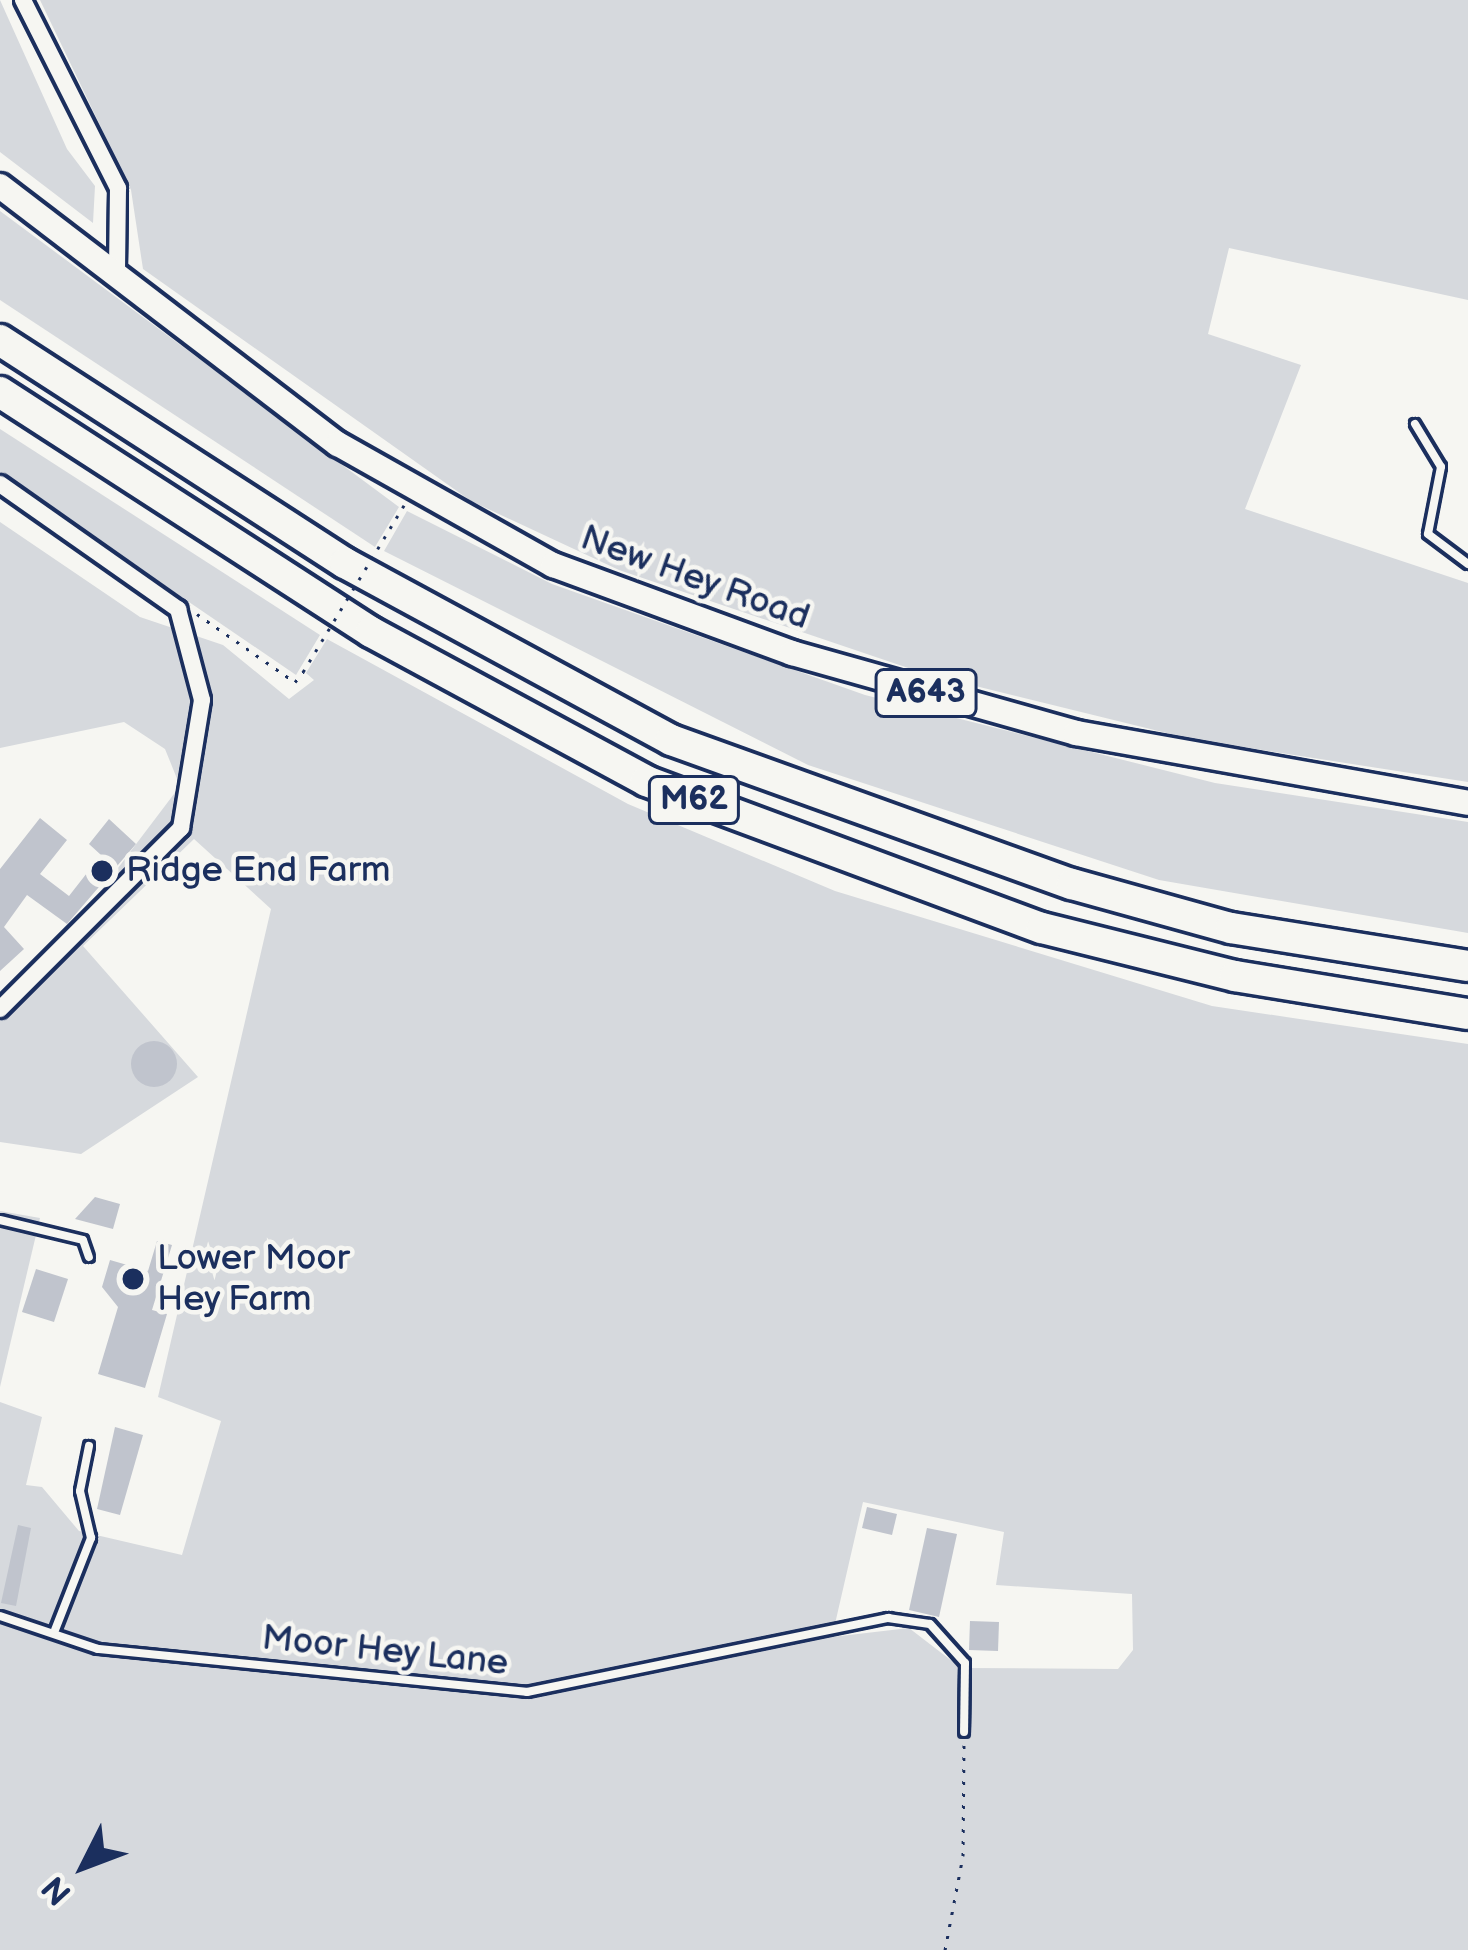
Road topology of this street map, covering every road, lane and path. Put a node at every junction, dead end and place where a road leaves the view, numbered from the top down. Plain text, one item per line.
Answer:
1 (23, 0) edge
2 (0, 186) edge
3 (117, 276) junction
4 (0, 340) edge
5 (0, 392) edge
6 (1415, 424) dead end
7 (0, 484) edge
8 (404, 505) dead end
9 (1468, 564) edge
10 (178, 609) junction
11 (1468, 803) edge
12 (1468, 967) edge
13 (0, 1009) edge
14 (1468, 1014) edge
15 (0, 1220) edge
16 (89, 1257) dead end
17 (89, 1446) dead end
18 (0, 1616) edge
19 (55, 1630) junction
20 (964, 1732) joint
21 (945, 1950) edge

1 - 3 street
2 - 3 main road, New Hey Road / A643
3 - 11 main road, New Hey Road / A643
4 - 12 highway, M62
5 - 14 highway, M62
6 - 9 lane
7 - 10 street
8 - 10 path, bridge
10 - 13 street
15 - 16 lane
17 - 19 lane
18 - 19 lane, Moor Hey Lane
19 - 20 lane, Moor Hey Lane
20 - 21 path

